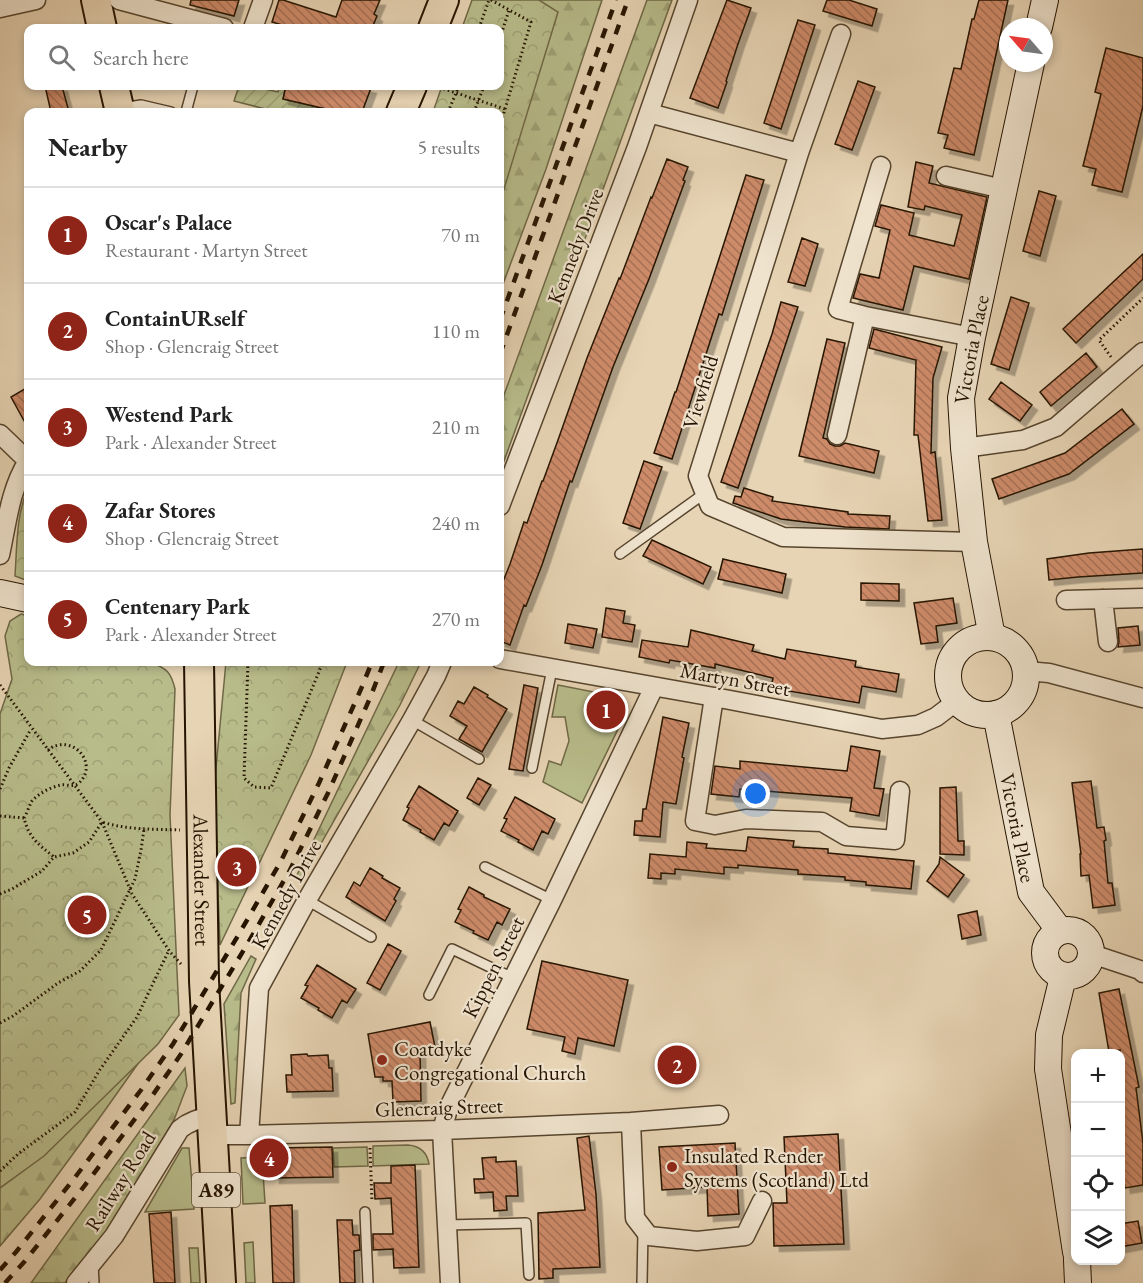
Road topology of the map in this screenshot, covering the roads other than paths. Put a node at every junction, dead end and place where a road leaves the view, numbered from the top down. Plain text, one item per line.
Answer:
1 (36, 0) edge
2 (96, 0) edge
3 (119, 0) edge
4 (263, 0) edge
5 (444, 0) edge
6 (688, 0) edge
7 (1045, 0) edge
8 (0, 8) edge
9 (1041, 18) edge
10 (101, 24) edge
11 (203, 24) edge
12 (255, 24) edge
13 (435, 24) edge
14 (841, 34) dead end
15 (1029, 72) edge
16 (192, 90) edge
17 (410, 90) edge
18 (118, 102) edge
19 (154, 108) edge
20 (187, 108) edge
21 (403, 108) edge
22 (649, 113) junction
23 (799, 153) junction
24 (881, 166) dead end
25 (946, 176) dead end
26 (1003, 189) junction
27 (865, 316) junction
28 (972, 337) junction
29 (1143, 352) edge
30 (0, 434) edge
31 (837, 435) dead end
32 (964, 448) junction
33 (24, 457) edge
34 (24, 468) edge
35 (705, 493) junction
36 (504, 495) edge
37 (974, 542) junction
38 (620, 554) dead end
39 (0, 555) edge
40 (0, 593) edge
41 (24, 598) edge
42 (1143, 598) edge
43 (1103, 599) junction
44 (1066, 600) dead end
45 (992, 637) junction
46 (1108, 642) dead end
47 (504, 660) edge
48 (196, 666) edge
49 (440, 666) edge
50 (552, 669) junction
51 (1026, 671) junction
52 (654, 687) junction
53 (714, 697) junction
54 (1143, 698) edge
55 (957, 701) junction
56 (996, 714) junction
57 (412, 720) junction
58 (479, 759) dead end
59 (532, 768) dead end
60 (900, 791) dead end
61 (485, 867) dead end
62 (307, 900) junction
63 (552, 900) junction
64 (1060, 931) junction
65 (371, 937) dead end
66 (1092, 954) junction
67 (1143, 973) edge
68 (1063, 977) junction
69 (513, 978) junction
70 (429, 995) dead end
71 (719, 1115) dead end
72 (212, 1116) junction
73 (631, 1122) junction
74 (442, 1130) junction
75 (249, 1135) junction
76 (762, 1202) dead end
77 (365, 1212) road end
78 (1071, 1219) edge
79 (446, 1225) junction
80 (643, 1228) junction
81 (93, 1263) junction
82 (1077, 1265) edge
83 (529, 1275) dead end
84 (76, 1283) edge
85 (94, 1283) edge
86 (222, 1283) edge
87 (368, 1283) edge
88 (450, 1283) edge
89 (642, 1283) edge
90 (1078, 1283) edge

1 - 8 street
2 - 10 main road
3 - 11 street
4 - 12 street
5 - 13 main road
6 - 22 street, Kennedy Drive
7 - 9 street
14 - 23 street, Viewfield
15 - 26 street, Victoria Place
16 - 20 lane
17 - 21 main road
18 - 19 lane
22 - 23 street
22 - 36 street, Kennedy Drive
23 - 35 street, Viewfield
24 - 27 street
25 - 26 street
26 - 28 street, Victoria Place
27 - 28 street
27 - 31 street
28 - 32 street, Victoria Place
29 - 32 street
30 - 33 street
32 - 37 street, Victoria Place
34 - 39 street
35 - 37 street
35 - 38 lane
37 - 45 street, Victoria Place
40 - 41 street
42 - 43 street
43 - 44 street
43 - 46 street
45 - 51 street
45 - 55 street
47 - 50 street, Martyn Street
48 - 72 main road, Alexander Street / A89
49 - 57 street, Kennedy Drive
50 - 52 street, Martyn Street
50 - 59 lane
51 - 54 street
51 - 56 street
52 - 53 street, Martyn Street
52 - 63 street, Kippen Street
53 - 55 street, Martyn Street
53 - 60 street
55 - 56 street
56 - 64 street, Victoria Place
57 - 58 lane
57 - 62 street, Kennedy Drive
61 - 63 lane
62 - 65 lane
62 - 75 street, Kennedy Drive
63 - 69 street, Kippen Street
64 - 66 street
64 - 68 street
66 - 67 street
66 - 68 street
68 - 78 street
69 - 70 lane
69 - 74 street, Kippen Street
71 - 73 street, Glencraig Street
72 - 75 street
72 - 81 street, Railway Road
72 - 86 main road, A89
73 - 74 street, Glencraig Street
73 - 80 street
74 - 75 street, Glencraig Street
74 - 79 street, Kippen Street
76 - 80 street
77 - 87 lane
79 - 83 lane
79 - 88 street, Kippen Street
80 - 89 lane
81 - 84 street, Railway Road
81 - 85 lane
82 - 90 street

